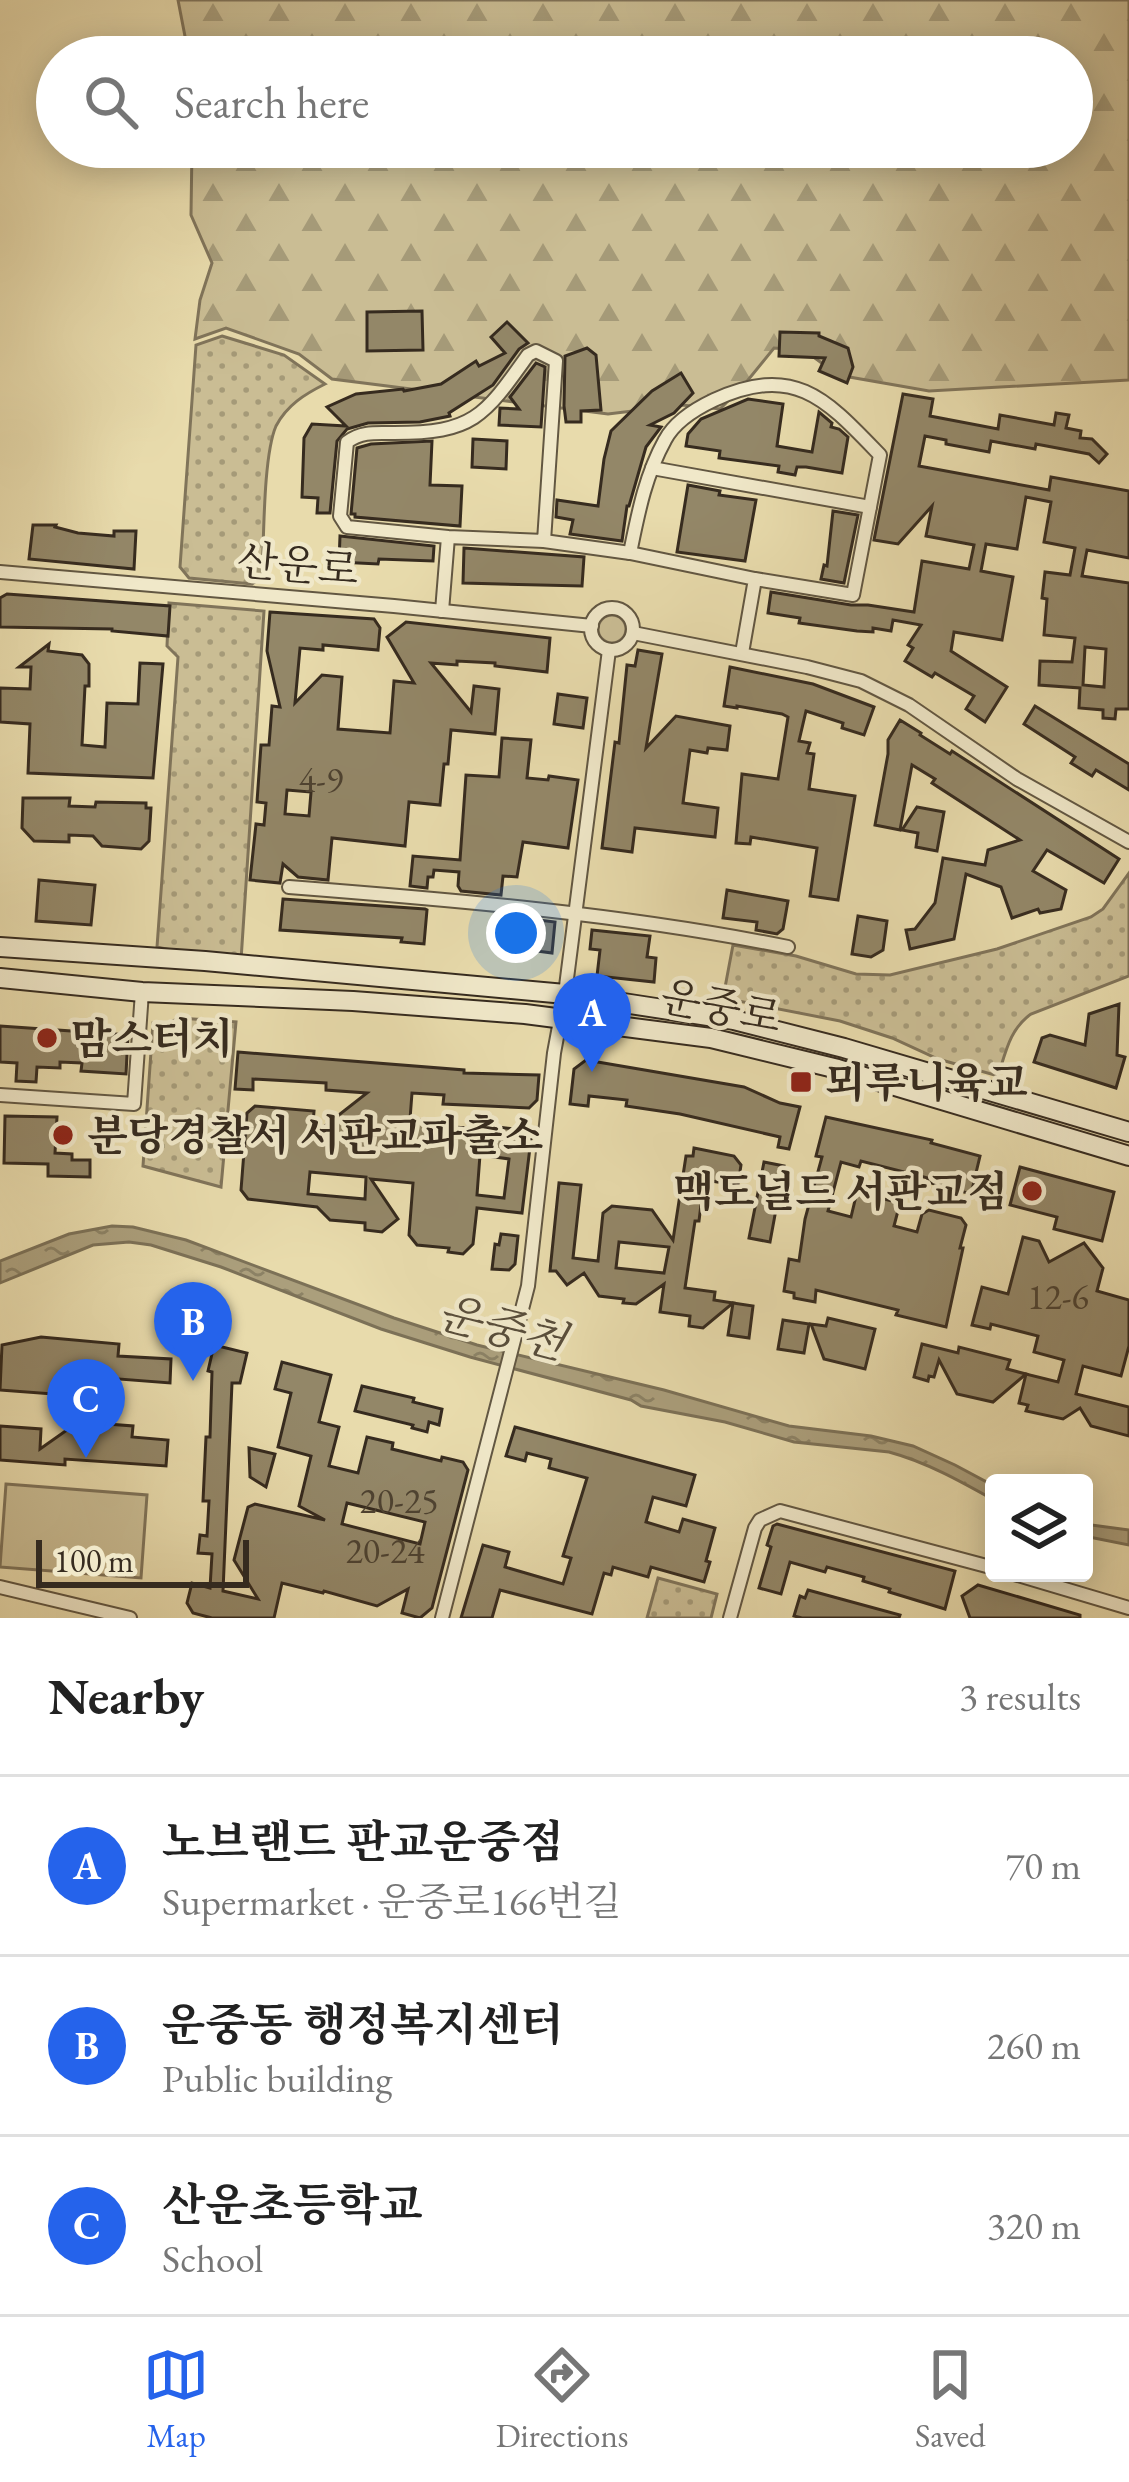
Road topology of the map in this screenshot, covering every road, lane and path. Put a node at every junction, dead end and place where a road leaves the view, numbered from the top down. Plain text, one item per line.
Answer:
1 (652, 467) junction
2 (870, 506) junction
3 (448, 537) junction
4 (544, 541) junction
5 (630, 554) junction
6 (0, 572) edge
7 (755, 579) junction
8 (442, 611) junction
9 (592, 626) junction
10 (633, 633) junction
11 (609, 650) junction
12 (742, 653) junction
13 (1129, 842) edge
14 (289, 887) dead end
15 (575, 915) junction
16 (788, 946) dead end
17 (0, 947) edge
18 (0, 978) edge
19 (142, 992) junction
20 (565, 994) junction
21 (561, 1018) junction
22 (0, 1095) edge
23 (1129, 1132) edge
24 (1129, 1156) edge
25 (985, 1566) edge
26 (1041, 1582) edge
27 (0, 1587) edge
28 (1129, 1608) edge
29 (130, 1618) edge
30 (442, 1618) edge
31 (730, 1618) edge

1 - 2 street
1 - 2 street
1 - 5 street
2 - 7 street
3 - 4 street
3 - 4 street
3 - 8 street
4 - 5 street
5 - 7 street
6 - 8 street, 산운로
7 - 12 street
8 - 9 street, 산운로
9 - 10 street
9 - 11 street
10 - 11 street
10 - 12 street
11 - 15 street
12 - 13 street
14 - 15 street
15 - 16 street
15 - 20 street
17 - 20 main road, 운중로
18 - 19 main road, 운중로
19 - 21 main road, 운중로
19 - 22 street
20 - 21 street
20 - 23 main road, 운중로
21 - 24 main road, 운중로
21 - 30 street
25 - 31 street
26 - 28 street
27 - 29 street

